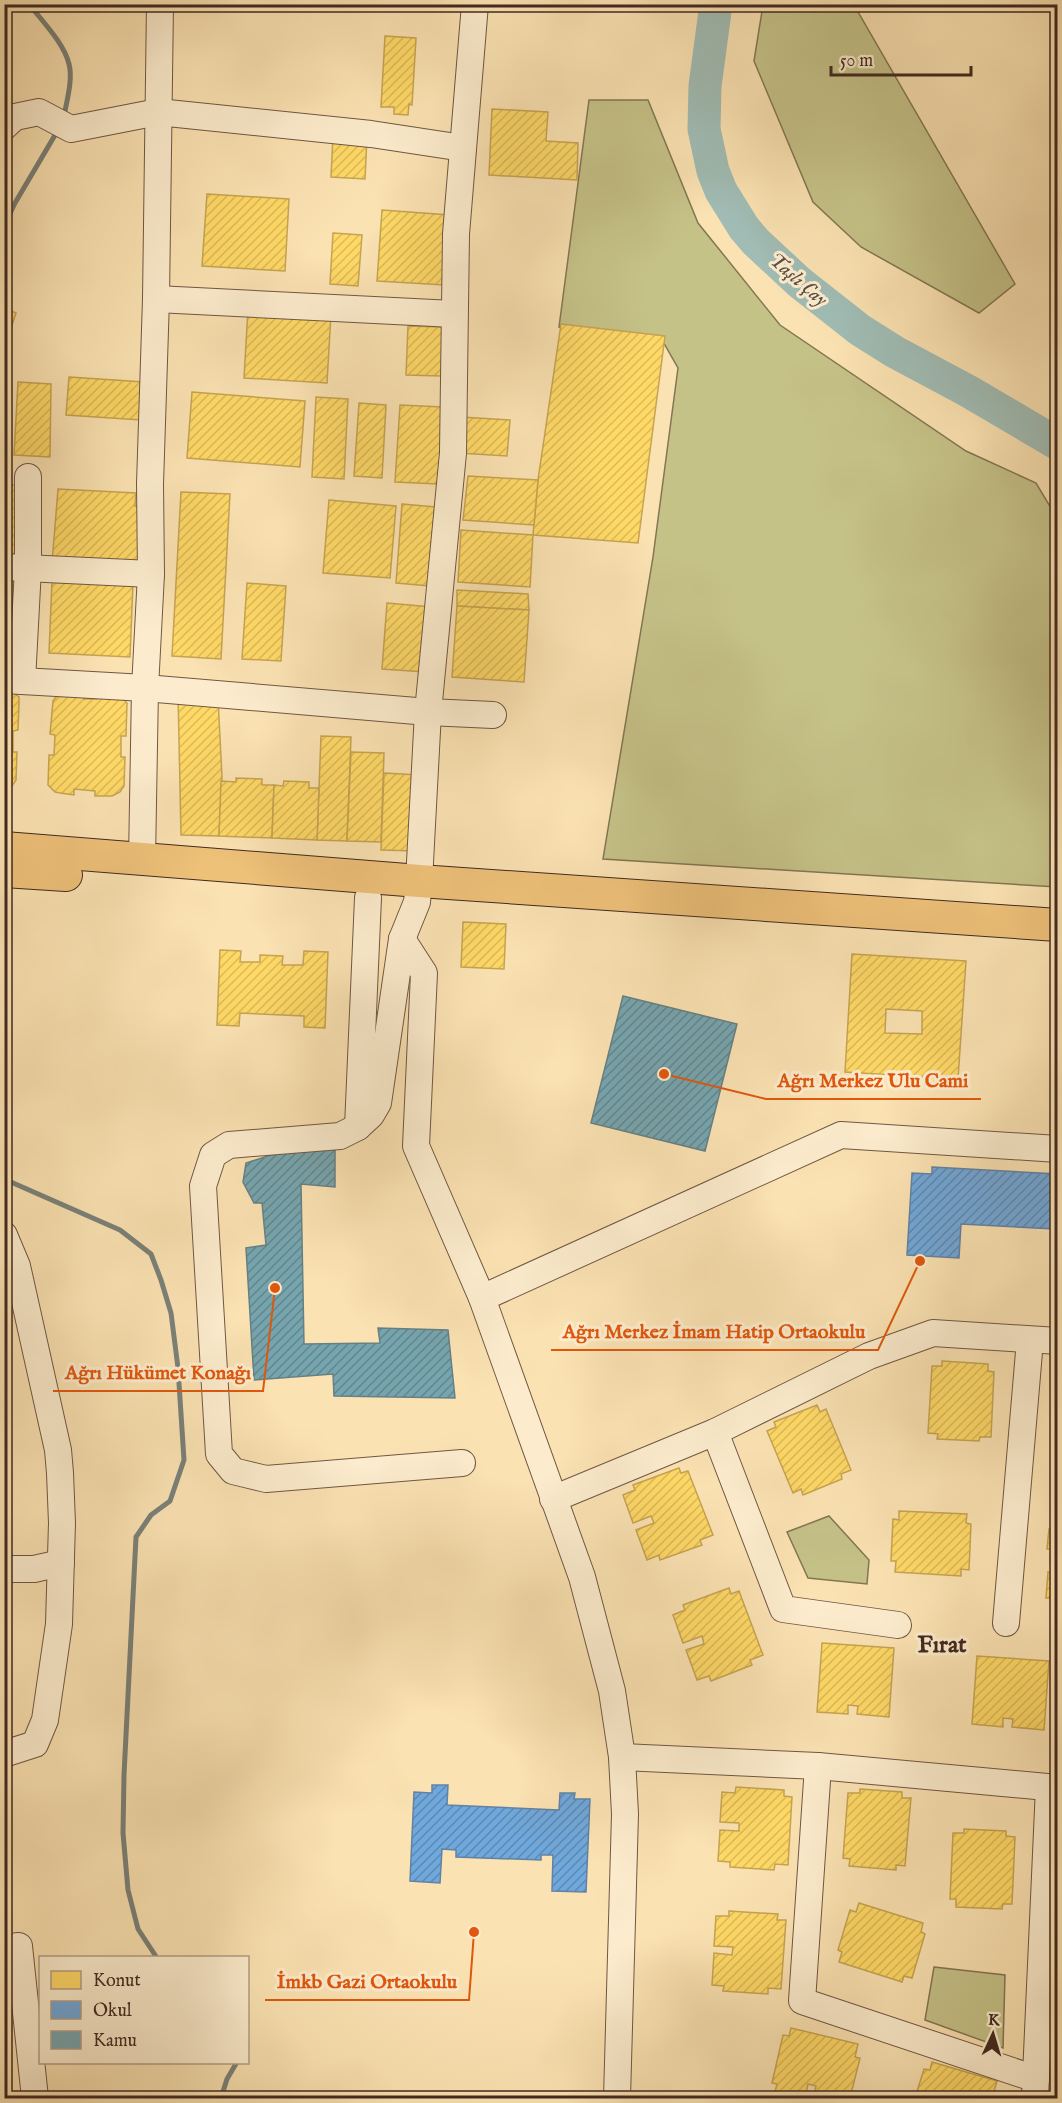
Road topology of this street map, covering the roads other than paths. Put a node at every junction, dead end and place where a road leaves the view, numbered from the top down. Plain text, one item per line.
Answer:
1 (160, 4) edge
2 (475, 4) edge
3 (158, 112) junction
4 (4, 127) edge
5 (463, 148) junction
6 (156, 299) junction
7 (454, 314) junction
8 (28, 477) dead end
9 (16, 568) edge
10 (151, 574) junction
11 (13, 680) edge
12 (145, 688) junction
13 (428, 712) junction
14 (493, 715) dead end
15 (4, 848) edge
16 (142, 860) junction
17 (4, 871) edge
18 (418, 892) junction
19 (368, 898) junction
20 (1058, 924) edge
21 (402, 939) junction
22 (1058, 945) edge
23 (358, 1127) junction
24 (1058, 1149) edge
25 (4, 1235) edge
26 (482, 1298) junction
27 (1030, 1340) junction
28 (1058, 1341) edge
29 (715, 1432) junction
30 (462, 1463) dead end
31 (553, 1499) junction
32 (61, 1563) junction
33 (4, 1569) edge
34 (1006, 1623) dead end
35 (897, 1625) dead end
36 (4, 1754) edge
37 (622, 1757) junction
38 (818, 1766) junction
39 (1053, 1787) edge
40 (4, 1948) edge
41 (1035, 2089) edge
42 (35, 2098) edge
43 (617, 2098) edge

1 - 3 street
2 - 5 street
3 - 4 street
3 - 5 street
3 - 6 street
5 - 7 street
6 - 7 street
6 - 10 street
7 - 13 street
8 - 9 street
9 - 10 street
9 - 11 street
10 - 12 street
11 - 12 street
12 - 13 street
12 - 16 street
13 - 14 street
13 - 18 street
15 - 16 main road
16 - 18 main road
17 - 19 main road
18 - 19 main road
18 - 20 main road
18 - 21 street
18 - 22 main road
19 - 23 street
21 - 23 street
21 - 26 street
23 - 30 street
24 - 26 street
25 - 32 street
26 - 31 street
27 - 28 street
27 - 29 street
27 - 34 street
29 - 31 street
29 - 35 street
31 - 37 street
32 - 33 street
32 - 36 street
37 - 38 street
37 - 43 street
38 - 39 street
38 - 41 street
39 - 41 street
40 - 42 street

